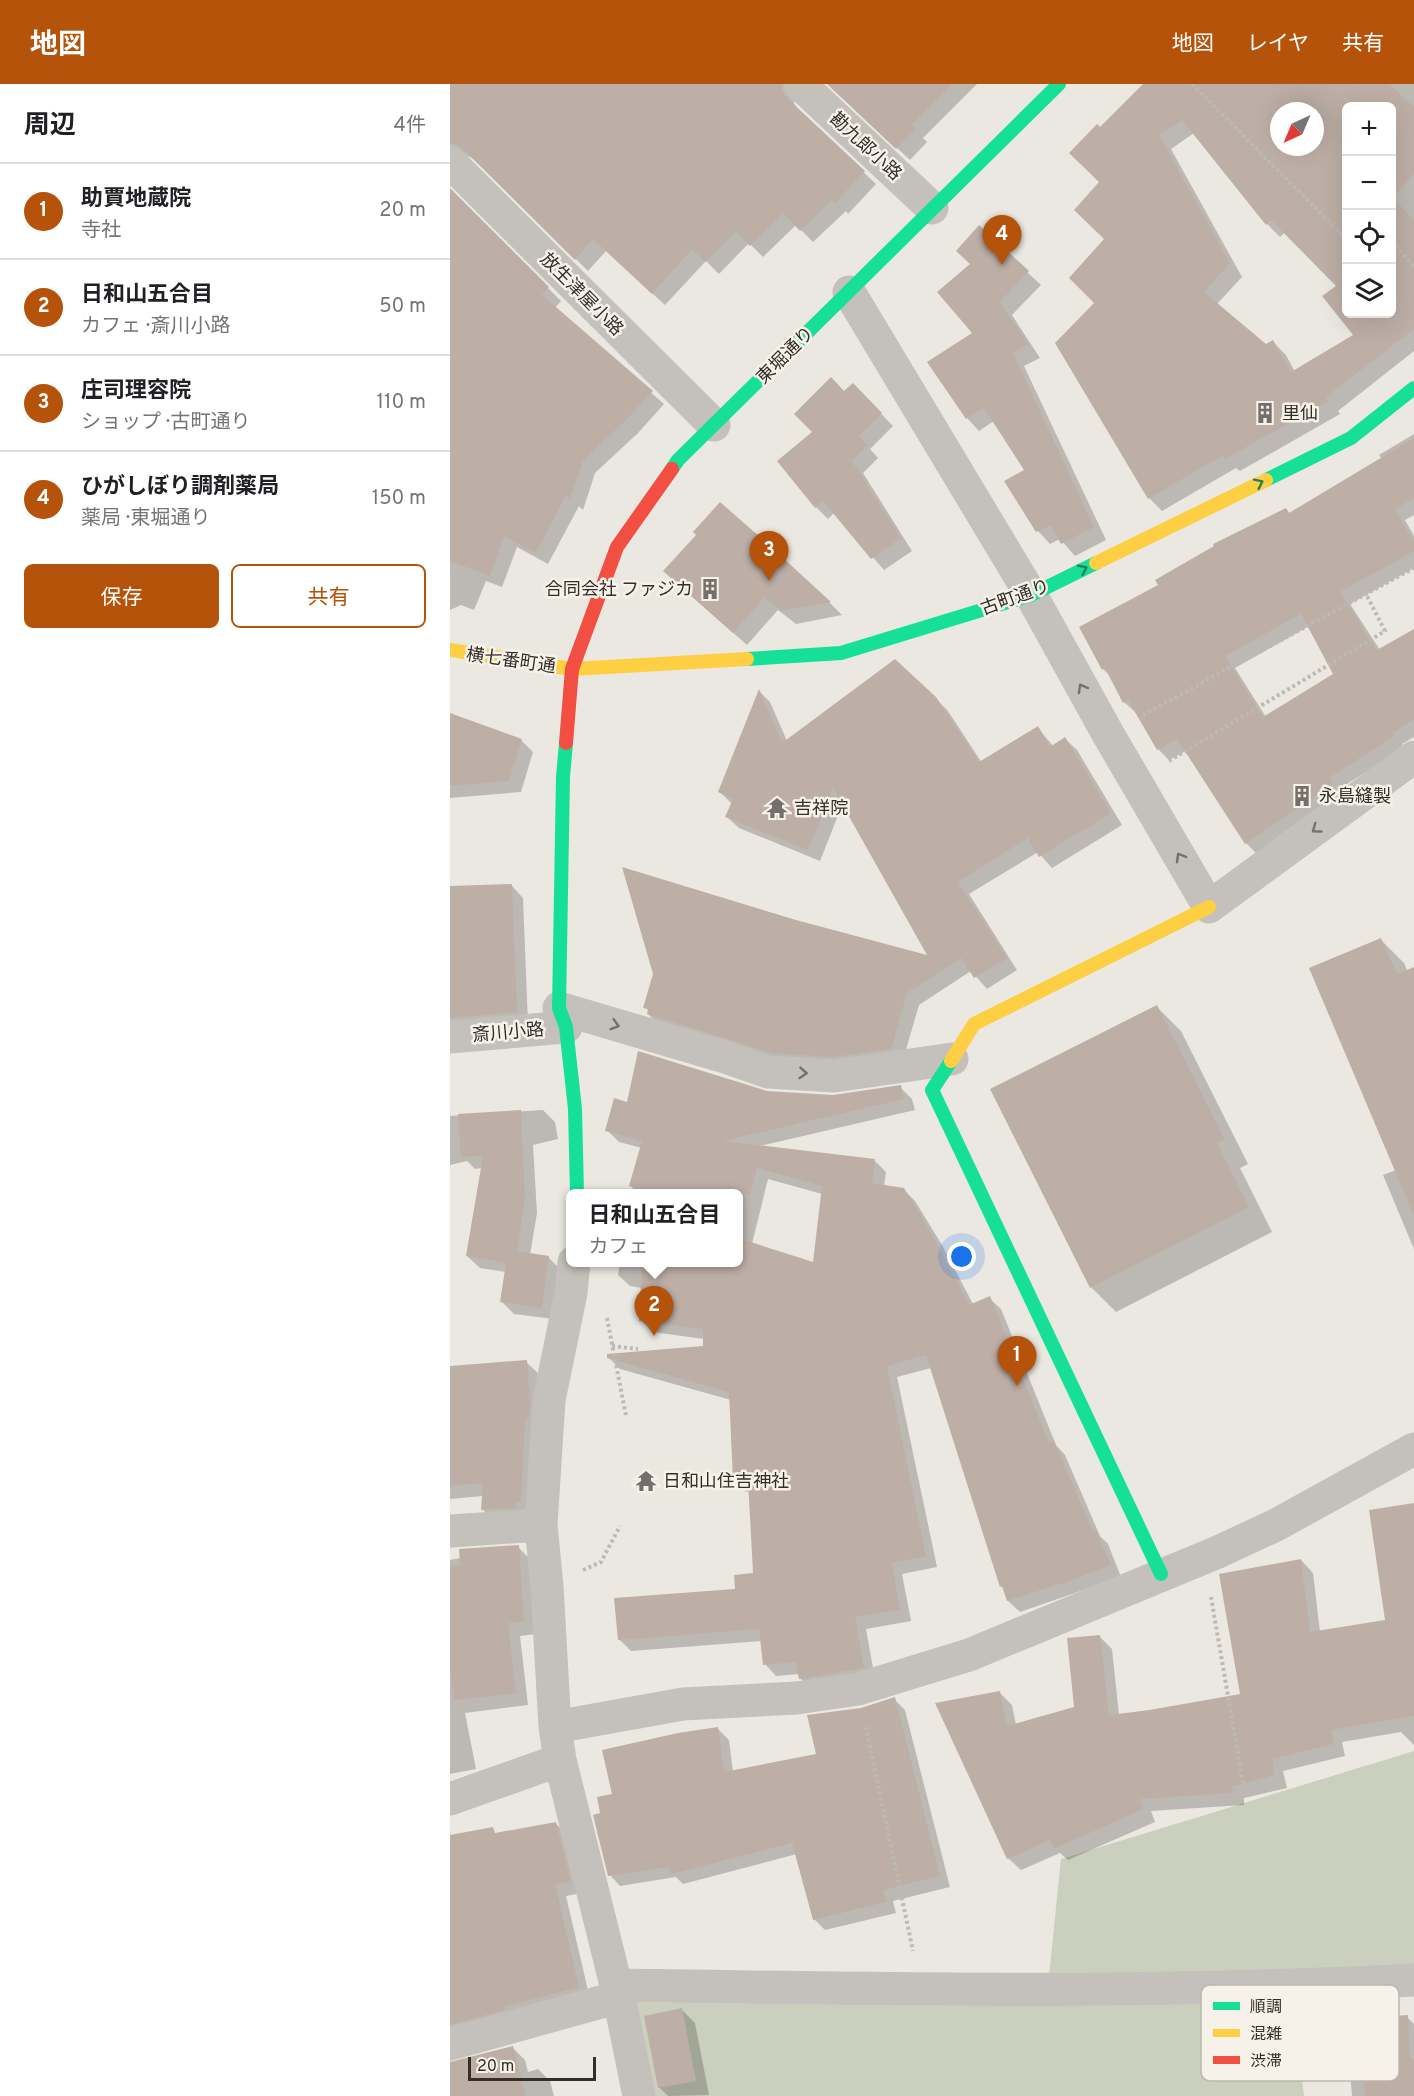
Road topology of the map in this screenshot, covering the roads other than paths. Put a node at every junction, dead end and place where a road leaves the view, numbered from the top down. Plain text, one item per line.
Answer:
1 (800, 84) edge
2 (1059, 84) edge
3 (450, 162) edge
4 (932, 208) junction
5 (849, 292) junction
6 (1414, 388) edge
7 (714, 425) junction
8 (1031, 595) junction
9 (450, 650) edge
10 (572, 669) junction
11 (1414, 757) edge
12 (1209, 907) junction
13 (562, 1018) junction
14 (450, 1037) edge
15 (952, 1059) junction
16 (577, 1189) edge
17 (573, 1278) edge
18 (1414, 1449) edge
19 (541, 1525) junction
20 (450, 1531) edge
21 (1161, 1574) junction
22 (555, 1727) junction
23 (560, 1760) junction
24 (450, 1799) edge
25 (1414, 1980) edge
26 (1262, 1985) edge
27 (1201, 1986) edge
28 (618, 1991) junction
29 (450, 2044) edge
30 (639, 2096) edge

1 - 4 street, 勘九郎小路
2 - 4 street, 東堀通り
3 - 7 street, 放生津屋小路
4 - 5 street, 東堀通り
5 - 7 street, 東堀通り
5 - 8 street
8 -> 6 street, 古町通り
7 - 10 street, 東堀通り
8 - 10 street, 古町通り
12 -> 8 street
9 - 10 street, 横七番町通
10 - 13 street, 東堀通り
11 -> 12 street
12 - 15 street
13 - 14 street, 斎川小路
13 -> 15 street
13 - 16 street, 東堀通り
15 - 21 street
17 - 19 street
18 - 21 street
19 - 20 street
19 - 22 street
21 - 22 street
22 - 23 street
23 - 24 street
23 - 28 street
25 - 26 street
27 - 28 street
28 - 29 street
28 - 30 street

